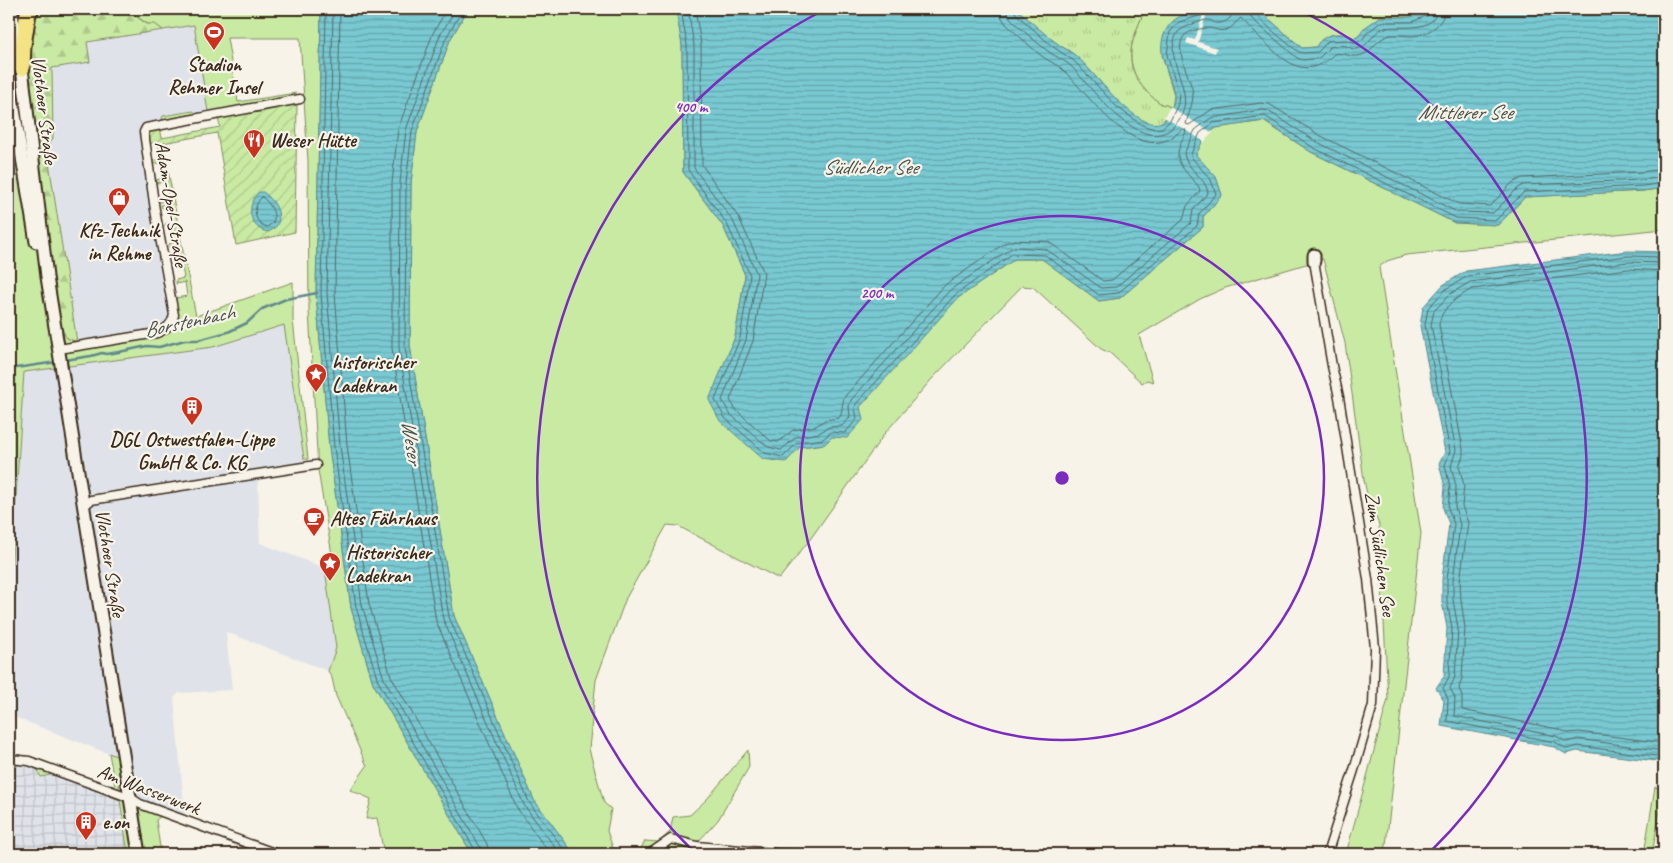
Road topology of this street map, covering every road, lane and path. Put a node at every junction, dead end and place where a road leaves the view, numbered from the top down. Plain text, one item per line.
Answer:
1 (11, 9) edge
2 (31, 9) edge
3 (22, 68) junction
4 (9, 79) edge
5 (300, 99) dead end
6 (1314, 258) dead end
7 (47, 277) junction
8 (59, 350) junction
9 (316, 465) dead end
10 (84, 506) junction
11 (9, 760) edge
12 (131, 798) junction
13 (139, 854) edge
14 (277, 854) edge
15 (649, 854) edge
16 (782, 854) edge
17 (1327, 854) edge

1 - 3 main road, Vlothoer Straße
2 - 3 highway
3 - 7 main road, Vlothoer Straße
4 - 7 main road, Vlothoer Straße
5 - 8 street, Adam-Opel-Straße
6 - 17 street, Zum Südlichen See
7 - 8 main road, Vlothoer Straße
8 - 10 main road, Vlothoer Straße
9 - 10 street
10 - 12 main road, Vlothoer Straße
11 - 12 street, Am Wasserwerk
12 - 13 main road, Vlothoer Straße
12 - 14 street, Am Wasserwerk
15 - 16 street

